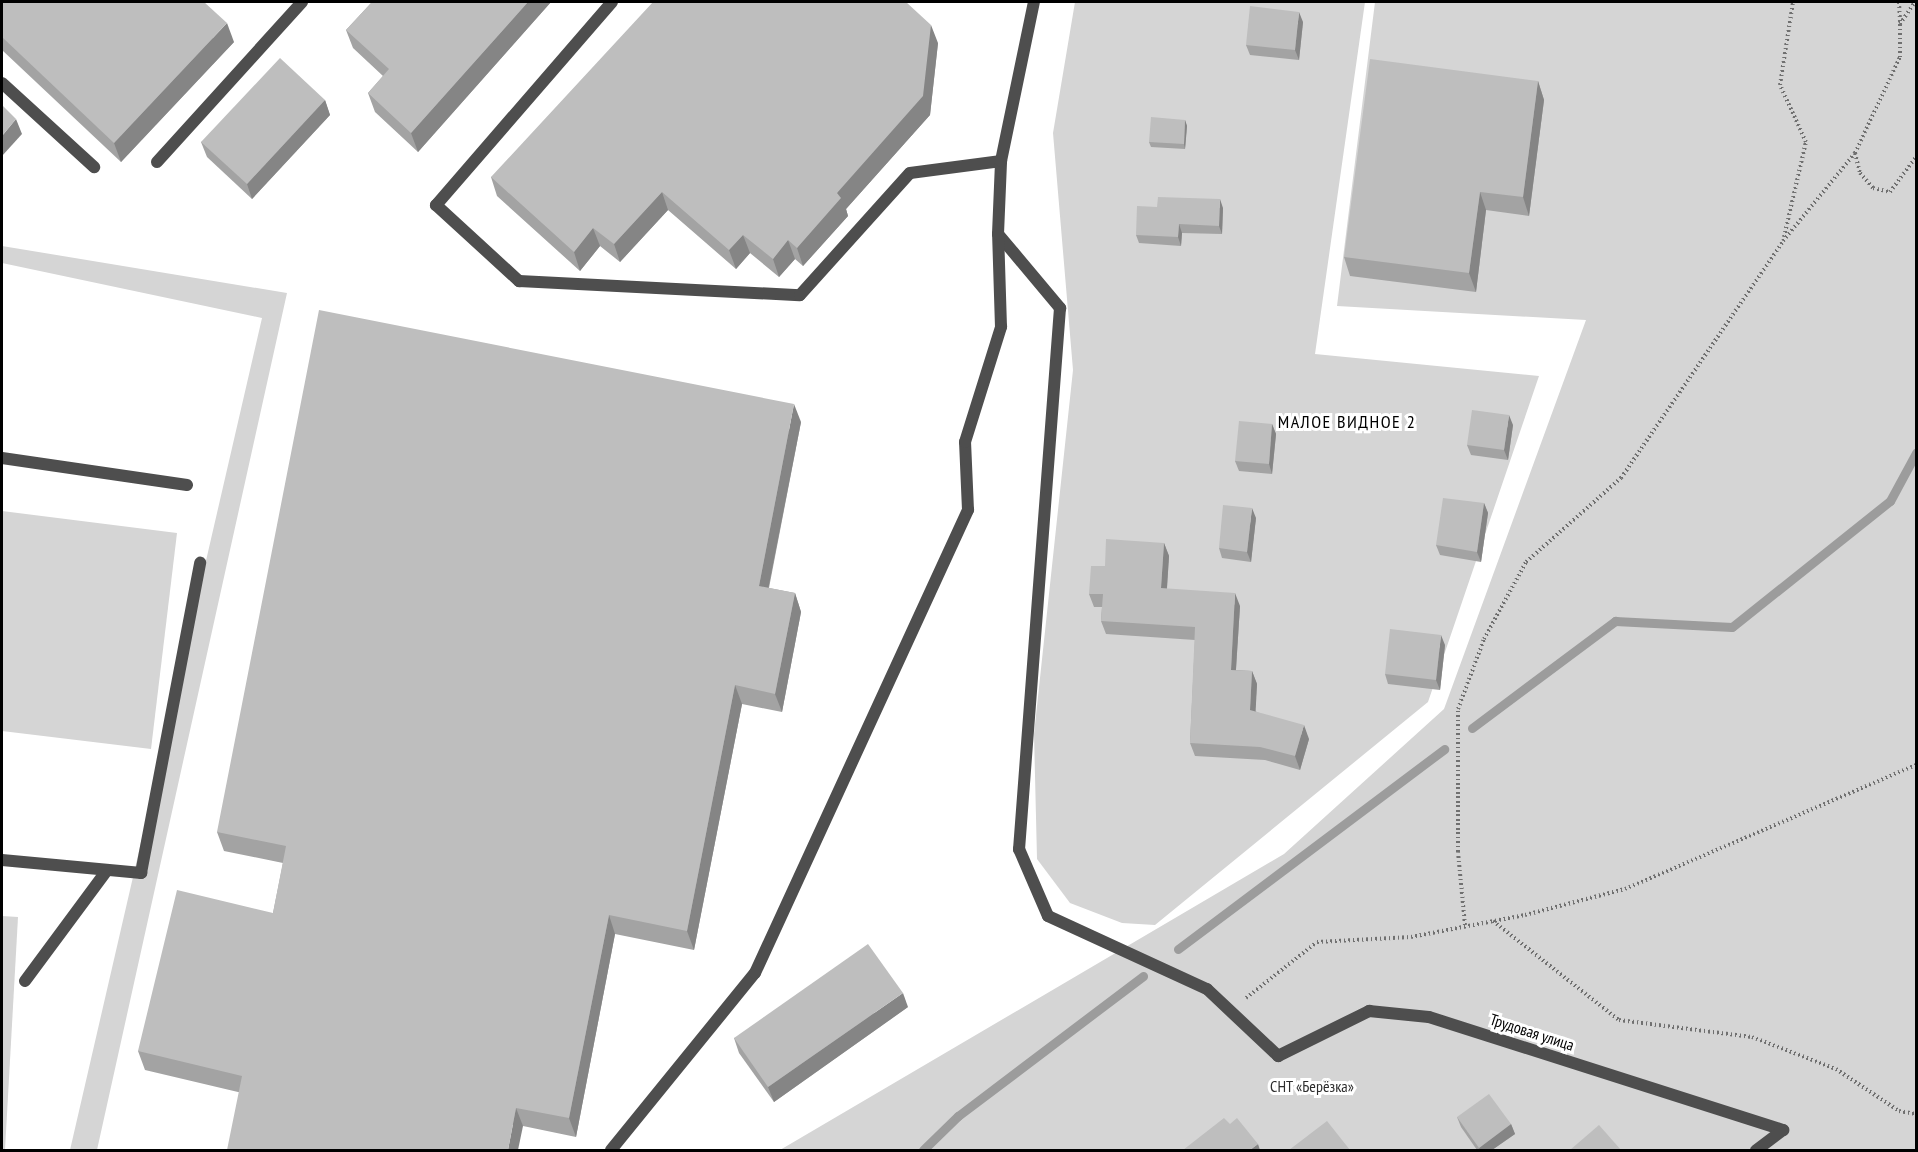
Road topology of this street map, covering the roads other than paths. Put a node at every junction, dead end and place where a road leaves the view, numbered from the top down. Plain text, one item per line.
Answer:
1 (302, 2) edge
2 (612, 2) edge
3 (1034, 2) edge
4 (2, 83) edge
5 (1001, 161) junction
6 (157, 162) dead end
7 (94, 167) dead end
8 (998, 234) junction
9 (2, 458) edge
10 (187, 485) dead end
11 (200, 563) dead end
12 (2, 860) edge
13 (106, 870) junction
14 (25, 981) dead end
15 (611, 1150) edge
16 (1756, 1150) edge

1 - 6 street
2 - 5 street
3 - 5 street
4 - 7 street
5 - 8 street
8 - 15 street
8 - 16 street, Трудовая улица
9 - 10 street
11 - 13 street
12 - 13 street
13 - 14 street

